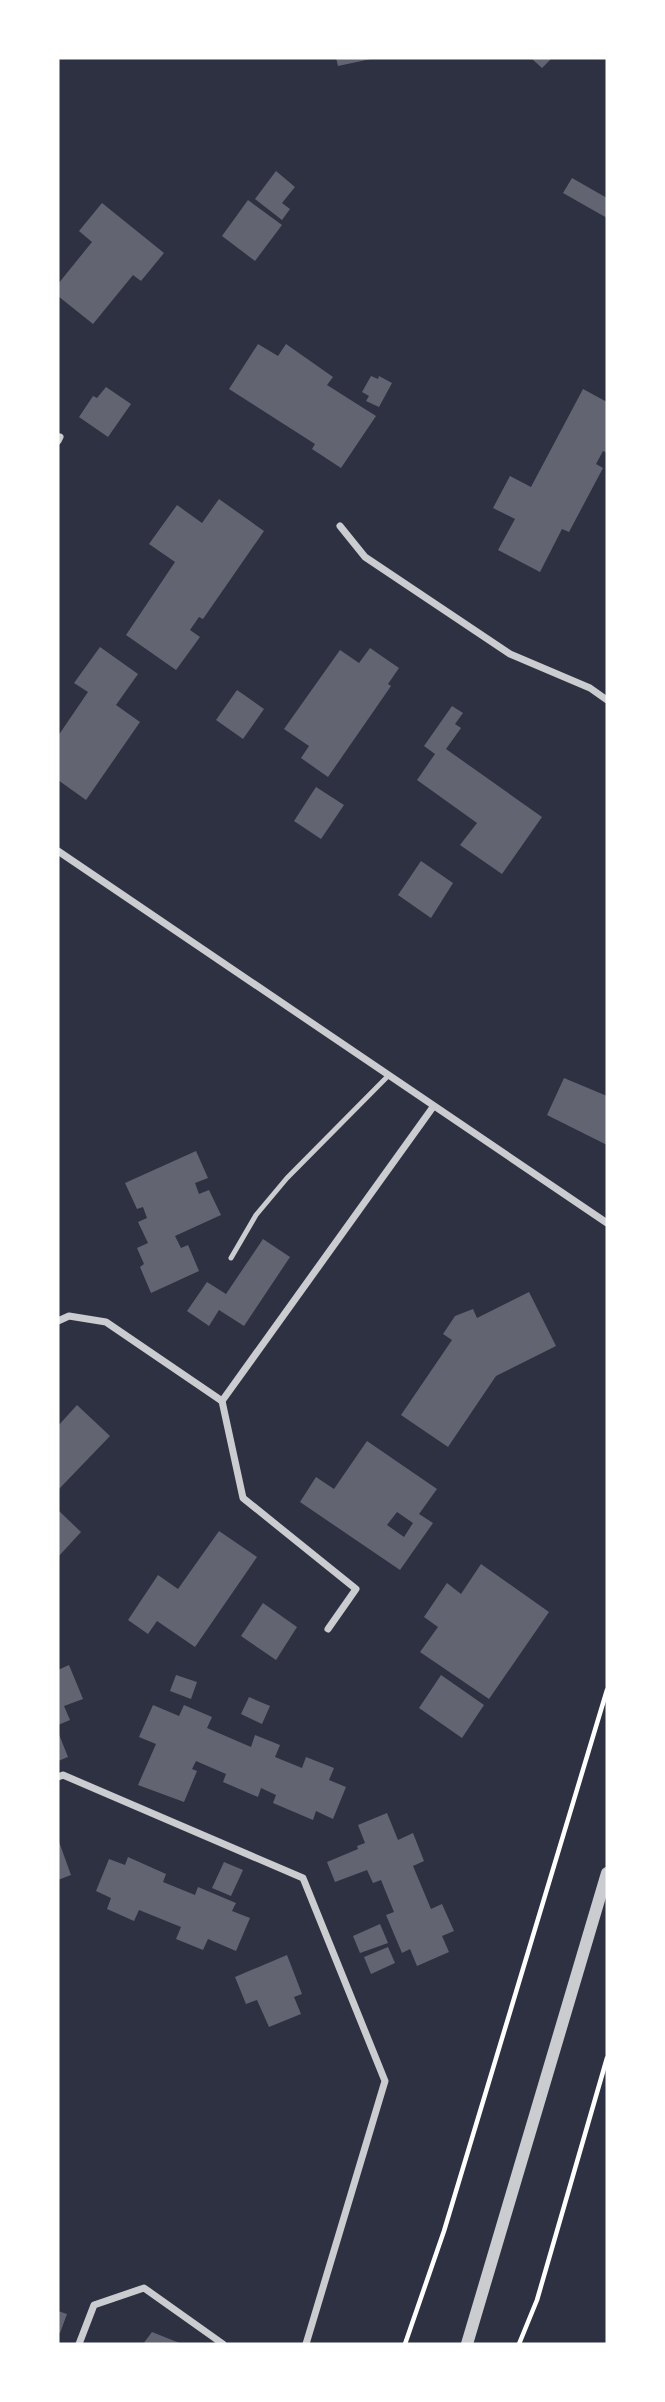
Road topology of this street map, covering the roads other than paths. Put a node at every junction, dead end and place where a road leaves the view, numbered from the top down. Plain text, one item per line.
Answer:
1 (340, 526) dead end
2 (607, 700) edge
3 (58, 851) edge
4 (388, 1076) junction
5 (433, 1107) junction
6 (607, 1223) edge
7 (231, 1258) dead end
8 (58, 1321) edge
9 (222, 1401) junction
10 (328, 1629) dead end
11 (58, 1777) edge
12 (607, 1872) edge
13 (79, 2344) edge
14 (223, 2344) edge
15 (306, 2344) edge
16 (467, 2344) edge

1 - 2 street
3 - 4 street
4 - 5 street
4 - 7 lane
5 - 6 street
5 - 9 street
8 - 9 street
9 - 10 street
11 - 15 street
12 - 16 street
13 - 14 street

